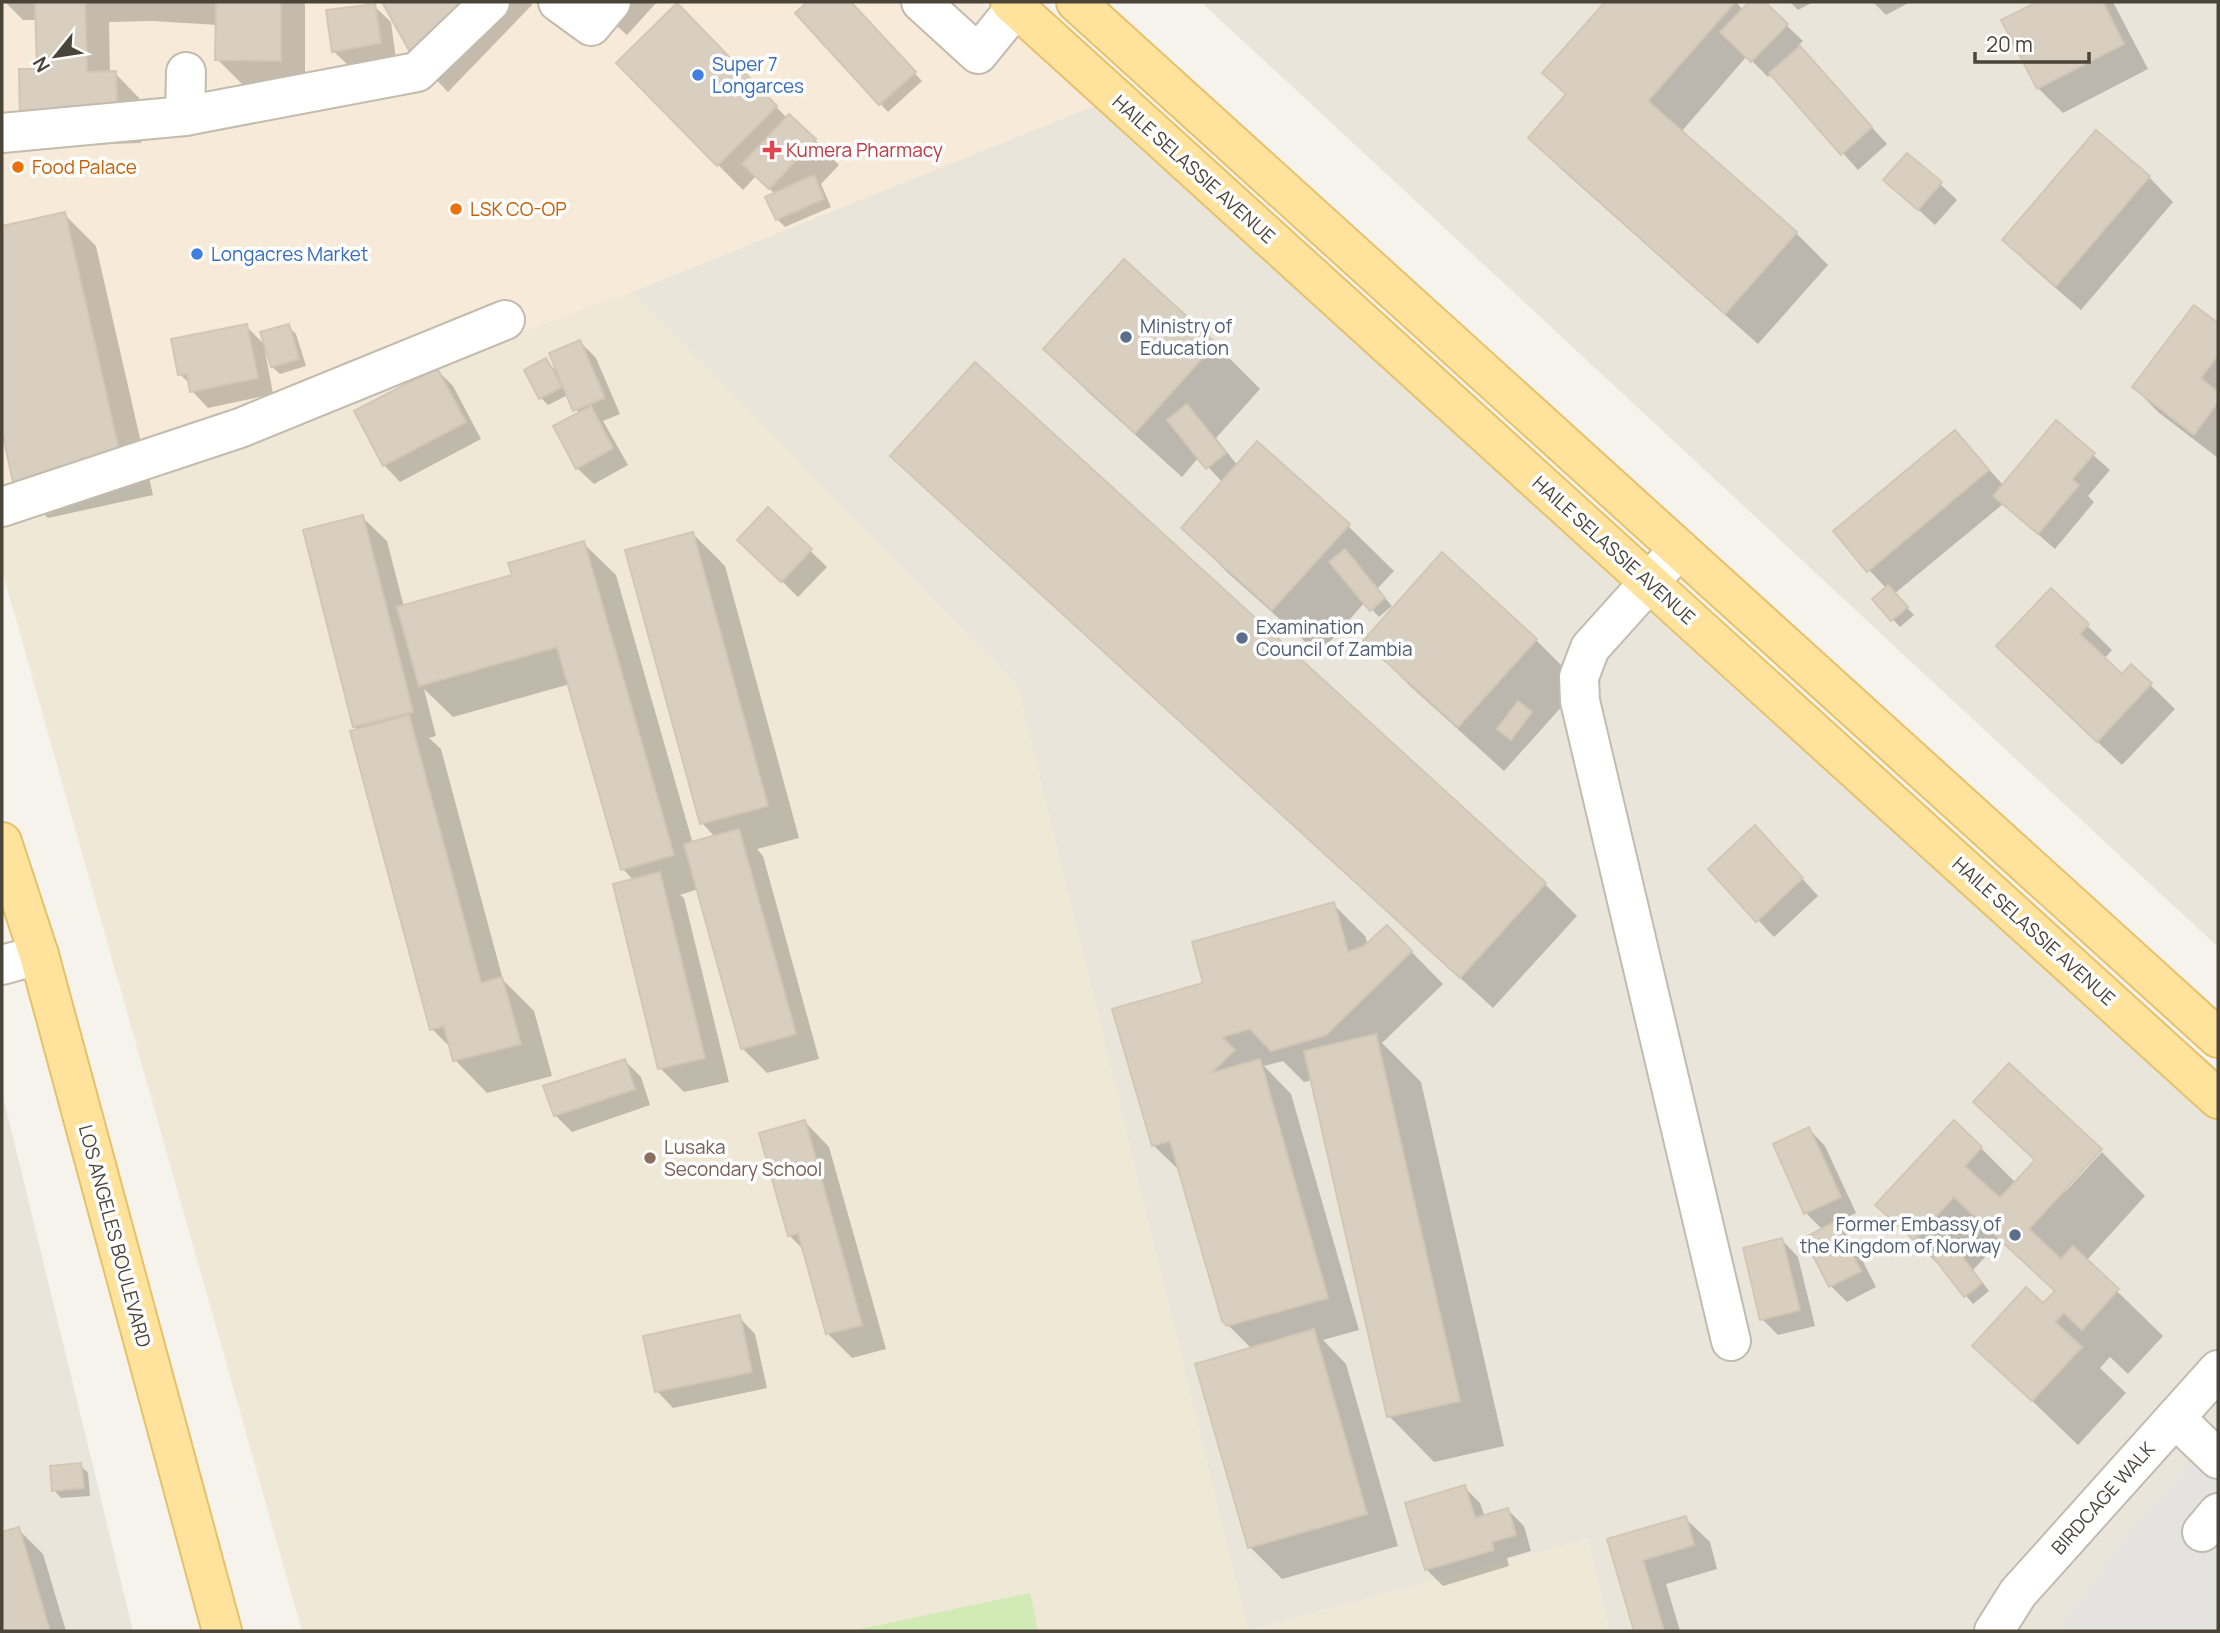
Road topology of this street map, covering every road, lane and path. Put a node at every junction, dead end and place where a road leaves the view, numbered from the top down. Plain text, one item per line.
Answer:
1 (490, 2) edge
2 (558, 2) edge
3 (611, 2) edge
4 (921, 2) edge
5 (1076, 2) edge
6 (1015, 4) edge
7 (186, 72) dead end
8 (185, 116) junction
9 (2, 133) edge
10 (505, 320) dead end
11 (2, 507) edge
12 (1679, 549) junction
13 (1649, 582) junction
14 (2, 842) edge
15 (39, 956) junction
16 (2, 965) edge
17 (2218, 1038) edge
18 (2218, 1099) edge
19 (1731, 1341) dead end
20 (2218, 1370) edge
21 (2175, 1418) junction
22 (2218, 1459) edge
23 (222, 1631) edge
24 (1994, 1631) edge

1 - 8 street
2 - 3 street
4 - 6 street
5 - 12 main road
6 - 13 main road, HAILE SELASSIE AVENUE
7 - 8 street
8 - 9 street
10 - 11 street
12 - 13 street
12 - 17 main road
13 - 18 main road, HAILE SELASSIE AVENUE
13 - 19 street
14 - 15 main road, LOS ANGELES BOULEVARD
15 - 16 street
15 - 23 main road, LOS ANGELES BOULEVARD
20 - 21 street, BIRDCAGE WALK
21 - 22 street
21 - 24 street, BIRDCAGE WALK

